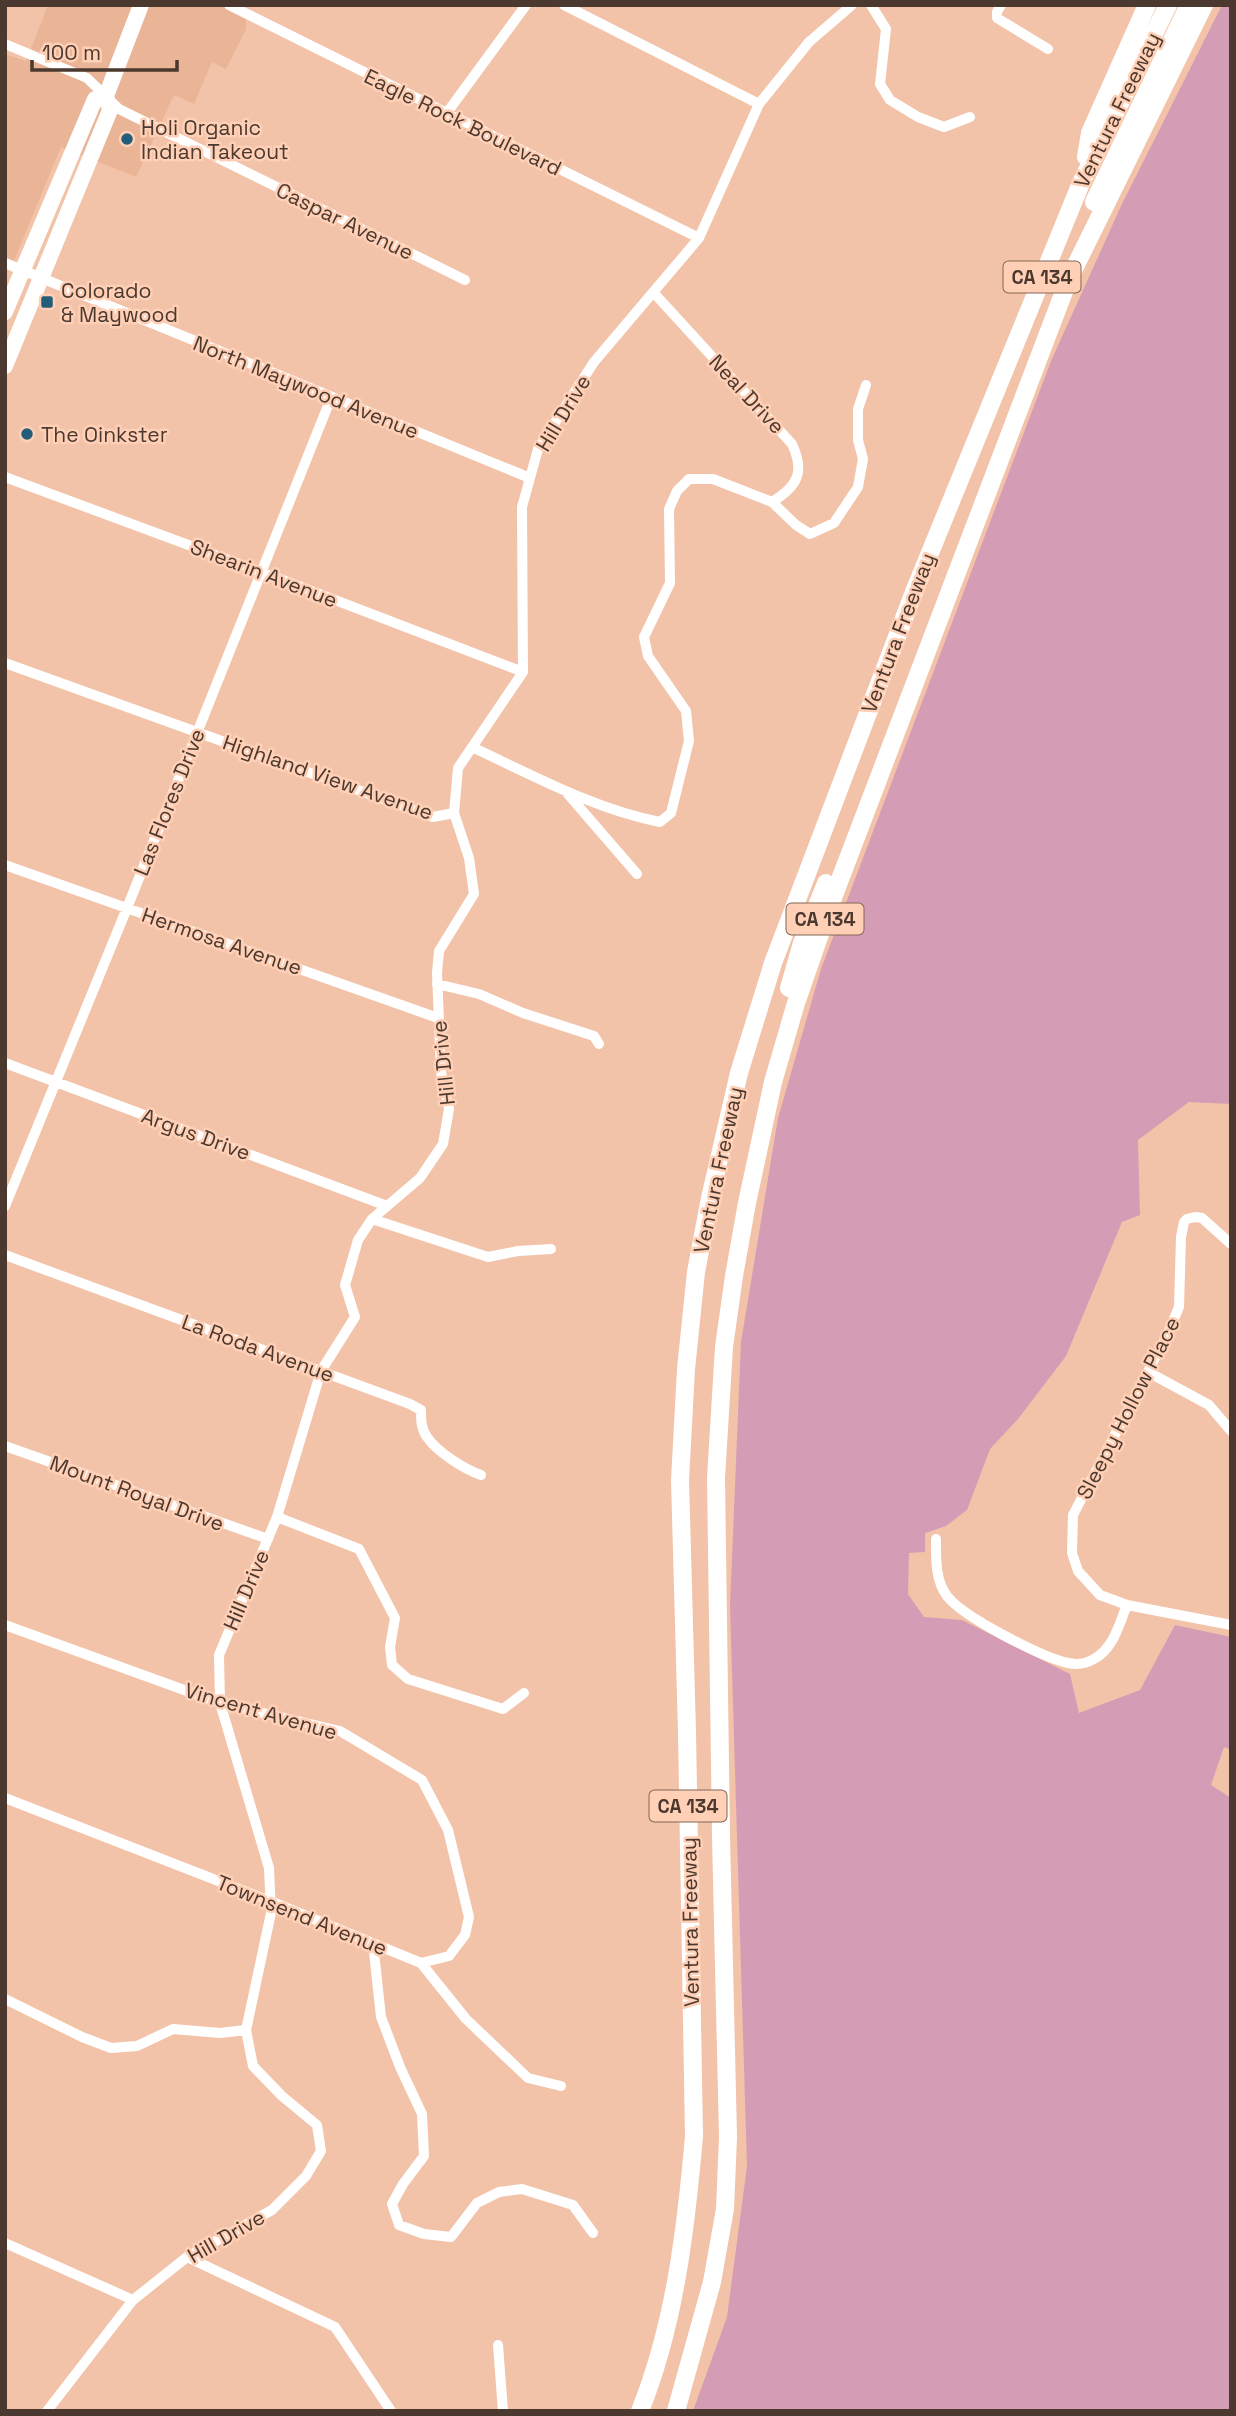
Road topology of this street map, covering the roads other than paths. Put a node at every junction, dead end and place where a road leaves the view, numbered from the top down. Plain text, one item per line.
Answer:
1 (141, 5) edge
2 (229, 5) edge
3 (526, 5) edge
4 (564, 5) edge
5 (871, 5) edge
6 (1001, 5) edge
7 (1147, 5) edge
8 (1168, 5) edge
9 (1180, 5) edge
10 (1189, 5) edge
11 (1204, 5) edge
12 (848, 6) edge
13 (5, 44) edge
14 (1048, 49) dead end
15 (106, 96) junction
16 (759, 104) junction
17 (446, 114) junction
18 (970, 117) dead end
19 (1081, 183) junction
20 (698, 238) junction
21 (5, 263) edge
22 (23, 270) junction
23 (42, 277) junction
24 (465, 280) dead end
25 (654, 293) junction
26 (5, 312) edge
27 (5, 366) edge
28 (866, 384) dead end
29 (331, 398) junction
30 (5, 477) edge
31 (530, 478) junction
32 (772, 502) junction
33 (929, 555) junction
34 (261, 572) junction
35 (5, 663) edge
36 (523, 672) junction
37 (197, 732) junction
38 (472, 747) junction
39 (564, 790) junction
40 (454, 813) junction
41 (5, 865) edge
42 (637, 874) dead end
43 (127, 908) junction
44 (437, 984) junction
45 (438, 1018) junction
46 (599, 1044) dead end
47 (5, 1063) edge
48 (56, 1082) junction
49 (710, 1198) junction
50 (5, 1206) edge
51 (387, 1206) junction
52 (372, 1219) junction
53 (1231, 1244) edge
54 (551, 1249) dead end
55 (5, 1255) edge
56 (321, 1371) junction
57 (1148, 1372) junction
58 (1231, 1432) edge
59 (5, 1446) edge
60 (481, 1475) dead end
61 (277, 1517) junction
62 (268, 1539) junction
63 (936, 1539) dead end
64 (1127, 1605) junction
65 (5, 1625) edge
66 (1231, 1625) edge
67 (524, 1693) dead end
68 (220, 1703) junction
69 (5, 1798) edge
70 (721, 1836) junction
71 (270, 1901) junction
72 (373, 1943) junction
73 (421, 1963) junction
74 (5, 1999) edge
75 (247, 2030) junction
76 (561, 2086) dead end
77 (593, 2233) dead end
78 (5, 2243) edge
79 (187, 2257) junction
80 (133, 2300) junction
81 (697, 2339) junction
82 (498, 2345) dead end
83 (47, 2411) edge
84 (391, 2411) edge
85 (503, 2411) edge
86 (640, 2411) edge
87 (651, 2411) edge
88 (667, 2411) edge
89 (677, 2411) edge

1 - 15 main road
2 - 17 street, Eagle Rock Boulevard
3 - 17 street
4 - 16 street
5 - 18 street
6 - 14 street
7 - 19 highway
8 - 19 highway, Ventura Freeway / CA 134
9 - 33 highway
10 - 70 highway
11 - 70 highway, Ventura Freeway / CA 134
12 - 16 street, Hill Drive
13 - 15 street, Caspar Avenue
15 - 22 main road
15 - 23 main road
15 - 24 street, Caspar Avenue
16 - 20 street, Hill Drive
17 - 20 street, Eagle Rock Boulevard
19 - 33 highway, Ventura Freeway / CA 134
20 - 25 street, Hill Drive
21 - 22 street, North Maywood Avenue
22 - 23 street, North Maywood Avenue
22 - 26 main road
23 - 27 main road
23 - 29 street, North Maywood Avenue
25 - 31 street, Hill Drive
25 - 32 street, Neal Drive
28 - 32 street
29 - 31 street, North Maywood Avenue
29 - 34 street, Las Flores Drive
30 - 34 street, Shearin Avenue
31 - 36 street, Hill Drive
32 - 39 street
33 - 49 highway, Ventura Freeway / CA 134
34 - 36 street, Shearin Avenue
34 - 37 street, Las Flores Drive
35 - 37 street, Highland View Avenue
36 - 38 street, Hill Drive
37 - 40 street, Highland View Avenue
37 - 43 street, Las Flores Drive
38 - 39 street
38 - 40 street, Hill Drive
39 - 42 street
40 - 44 street, Hill Drive
41 - 43 street, Hermosa Avenue
43 - 45 street, Hermosa Avenue
43 - 48 street, Las Flores Drive
44 - 45 street, Hill Drive
44 - 46 street
45 - 51 street, Hill Drive
47 - 48 street, Argus Drive
48 - 50 street, Las Flores Drive
48 - 51 street, Argus Drive
49 - 86 highway, Ventura Freeway / CA 134
49 - 87 highway
51 - 52 street, Hill Drive
52 - 54 street
52 - 56 street, Hill Drive
53 - 57 street, Sleepy Hollow Place
55 - 56 street, La Roda Avenue
56 - 60 street, La Roda Avenue
56 - 61 street, Hill Drive
57 - 58 street
57 - 64 street, Sleepy Hollow Place
59 - 62 street, Mount Royal Drive
61 - 62 street, Hill Drive
61 - 67 street
62 - 68 street, Hill Drive
63 - 64 street
64 - 66 street, Sleepy Hollow Place
65 - 68 street, Vincent Avenue
68 - 71 street, Hill Drive
68 - 73 street, Vincent Avenue
69 - 71 street, Townsend Avenue
70 - 81 highway, Ventura Freeway / CA 134
71 - 72 street, Townsend Avenue
71 - 75 street, Hill Drive
72 - 73 street, Townsend Avenue
72 - 77 street
73 - 76 street, Townsend Avenue
74 - 75 street
75 - 79 street, Hill Drive
78 - 80 street
79 - 80 street, Hill Drive
79 - 84 street
80 - 83 street, Hill Drive
81 - 88 highway
81 - 89 highway, Ventura Freeway / CA 134
82 - 85 street

